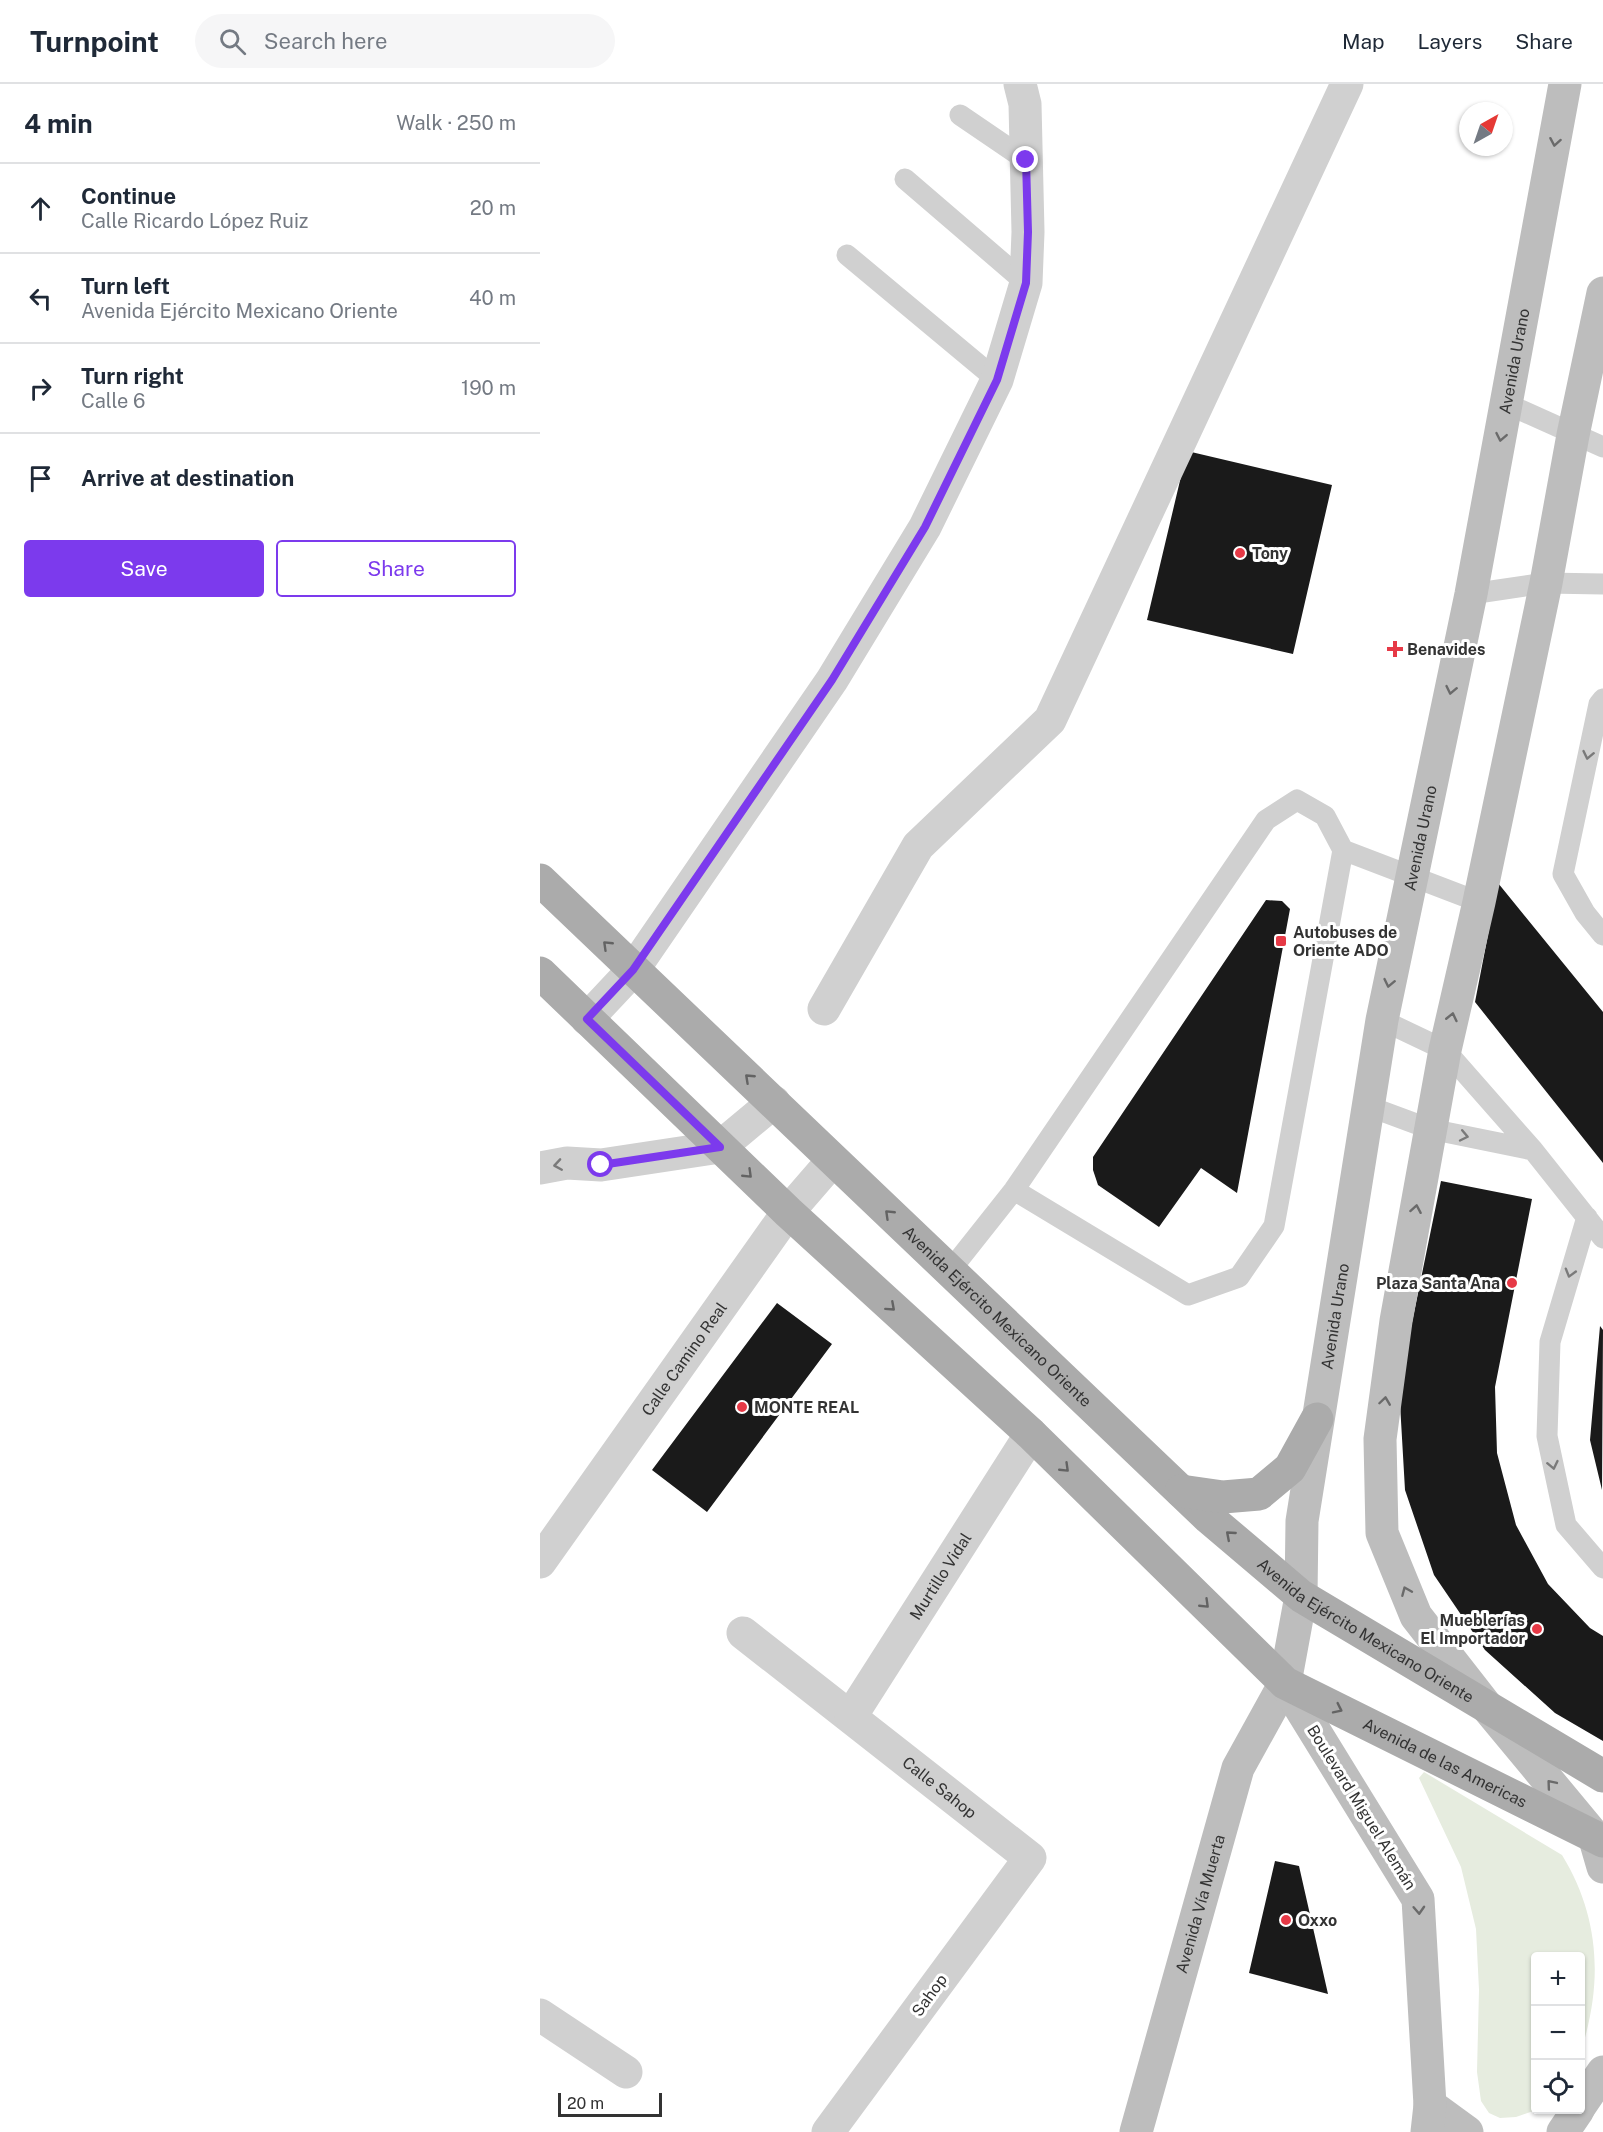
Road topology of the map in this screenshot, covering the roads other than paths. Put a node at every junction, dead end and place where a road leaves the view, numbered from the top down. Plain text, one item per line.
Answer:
1 (1020, 84) edge
2 (1347, 84) edge
3 (1565, 84) edge
4 (960, 115) dead end
5 (1026, 160) junction
6 (905, 179) dead end
7 (847, 255) dead end
8 (1026, 283) junction
9 (1603, 293) edge
10 (997, 380) junction
11 (1507, 404) junction
12 (1573, 435) junction
13 (1603, 447) edge
14 (1546, 583) junction
15 (1603, 584) edge
16 (1471, 594) junction
17 (1603, 699) edge
18 (1343, 850) junction
19 (1412, 876) junction
20 (540, 880) edge
21 (1479, 902) junction
22 (1603, 935) edge
23 (633, 970) junction
24 (540, 973) edge
25 (824, 1008) dead end
26 (587, 1019) junction
27 (1382, 1020) junction
28 (1445, 1050) junction
29 (774, 1102) junction
30 (1368, 1106) junction
31 (1430, 1129) junction
32 (720, 1147) junction
33 (1533, 1150) junction
34 (833, 1160) junction
35 (540, 1168) edge
36 (1014, 1191) junction
37 (788, 1212) junction
38 (1587, 1217) junction
39 (1603, 1238) edge
40 (949, 1272) junction
41 (1317, 1419) junction
42 (1031, 1434) junction
43 (1181, 1491) junction
44 (540, 1562) edge
45 (1603, 1568) edge
46 (1301, 1596) junction
47 (743, 1633) dead end
48 (1285, 1683) junction
49 (1487, 1707) junction
50 (851, 1716) junction
51 (1603, 1776) edge
52 (1598, 1839) edge
53 (1030, 1858) joint
54 (1603, 1867) edge
55 (540, 2015) edge
56 (626, 2072) dead end
57 (1603, 2072) edge
58 (1585, 2100) edge
59 (1575, 2114) edge
60 (1429, 2119) edge
61 (828, 2132) edge
62 (1136, 2132) edge
63 (1467, 2132) edge
64 (1563, 2132) edge

1 - 5 street
2 - 25 street
3 -> 11 main road, Avenida Urano
4 - 5 lane
5 - 8 street
6 - 8 lane
7 - 10 lane
8 - 10 street
9 - 12 main road
10 - 23 street
11 - 12 lane
11 -> 16 main road, Avenida Urano
12 - 13 lane
12 - 14 main road
14 - 15 lane
14 - 16 lane
14 - 21 main road
16 -> 19 main road, Avenida Urano
17 -> 22 lane
18 - 19 lane
18 - 36 lane
18 - 36 lane
19 - 21 lane
19 -> 27 main road, Avenida Urano
23 -> 20 main road, Avenida Ejército Mexicano Oriente
28 -> 21 main road
23 - 26 street
29 -> 23 main road, Avenida Ejército Mexicano Oriente
24 - 26 main road
26 - 32 main road
27 - 28 lane
27 - 30 main road, Avenida Urano
28 - 31 main road
28 - 33 lane
29 - 32 street
29 - 34 main road, Avenida Ejército Mexicano Oriente
30 - 31 lane
30 - 41 main road, Avenida Urano
31 -> 33 lane
49 -> 31 main road
32 -> 35 street
32 -> 37 main road
33 - 38 lane
34 - 37 street, Calle Camino Real
40 -> 34 main road, Avenida Ejército Mexicano Oriente
36 - 40 lane
37 -> 42 main road
37 - 44 street, Calle Camino Real
38 - 39 lane
38 -> 45 lane
40 - 43 main road, Avenida Ejército Mexicano Oriente
41 - 43 main road
41 - 46 main road, Avenida Urano
42 -> 48 main road
42 - 50 street, Murtillo Vidal
46 -> 43 main road, Avenida Ejército Mexicano Oriente
46 - 48 main road
46 - 49 main road, Avenida Ejército Mexicano Oriente
47 - 50 street, Calle Sahop
48 -> 52 main road, Avenida de las Americas
48 -> 60 main road, Boulevard Miguel Alemán
48 - 62 main road, Avenida Vía Muerta
49 - 51 main road
52 -> 49 main road
50 - 53 street, Calle Sahop
52 - 54 main road
53 - 61 street, Sahop
55 - 56 street
57 - 58 main road
59 - 64 main road
60 - 63 main road

